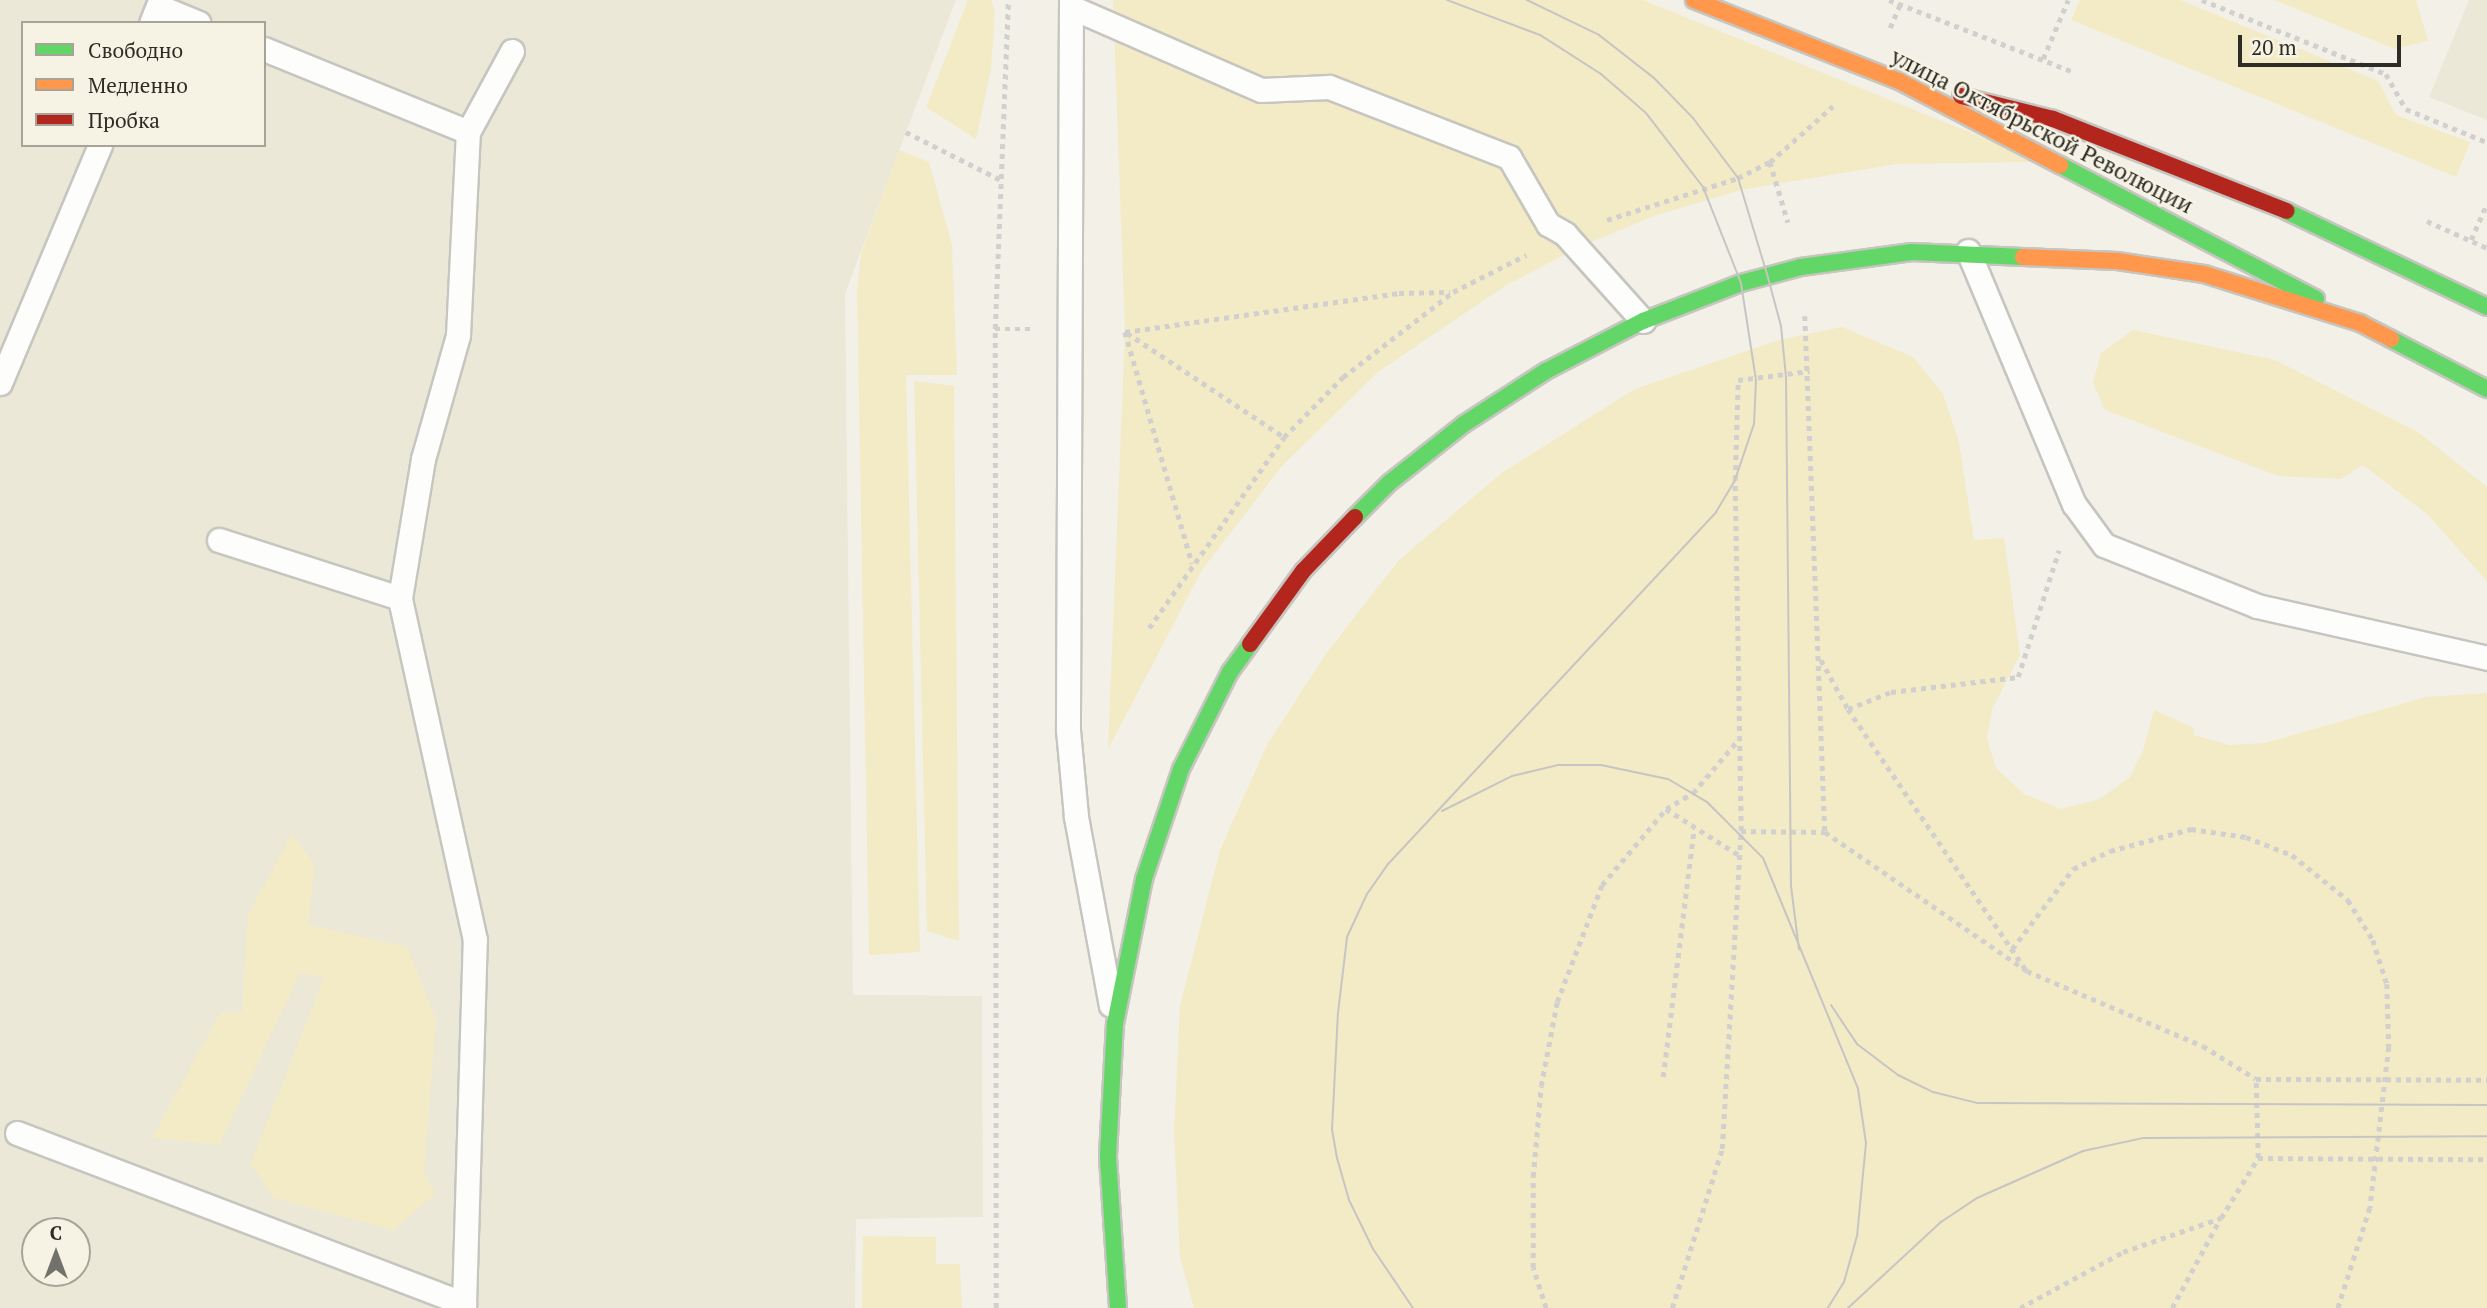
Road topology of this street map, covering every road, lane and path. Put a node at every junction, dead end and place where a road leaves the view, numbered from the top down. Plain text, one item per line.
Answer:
1 (1008, 0) edge
2 (1694, 0) edge
3 (1889, 0) edge
4 (2068, 0) edge
5 (2202, 0) edge
6 (1071, 4) edge
7 (152, 21) edge
8 (194, 21) edge
9 (266, 50) edge
10 (512, 51) dead end
11 (1874, 71) junction
12 (1899, 81) junction
13 (468, 132) junction
14 (906, 132) dead end
15 (2487, 142) edge
16 (99, 147) edge
17 (1770, 162) junction
18 (1001, 180) junction
19 (2487, 203) edge
20 (1565, 234) junction
21 (2471, 240) dead end
22 (1968, 251) junction
23 (1801, 267) junction
24 (1453, 292) junction
25 (2487, 307) edge
26 (1643, 321) junction
27 (2360, 323) junction
28 (995, 329) junction
29 (1035, 329) dead end
30 (1125, 332) junction
31 (0, 383) edge
32 (2487, 389) edge
33 (1284, 437) junction
34 (2074, 504) junction
35 (219, 540) dead end
36 (1192, 563) junction
37 (400, 598) junction
38 (1149, 628) dead end
39 (2487, 658) edge
40 (1821, 660) junction
41 (1848, 709) junction
42 (1740, 738) junction
43 (1666, 810) junction
44 (1694, 830) junction
45 (1741, 831) junction
46 (1825, 832) junction
47 (1739, 855) junction
48 (2011, 949) junction
49 (2027, 971) junction
50 (1115, 1024) junction
51 (1663, 1077) dead end
52 (2256, 1079) junction
53 (2385, 1079) junction
54 (2487, 1080) edge
55 (17, 1133) dead end
56 (2258, 1158) junction
57 (2376, 1158) junction
58 (2487, 1159) edge
59 (2221, 1218) junction
60 (464, 1306) edge
61 (996, 1308) edge
62 (1118, 1308) edge
63 (1546, 1308) edge
64 (1672, 1308) edge
65 (2020, 1308) edge
66 (2172, 1308) edge
67 (2338, 1308) edge

1 - 18 path
2 - 11 main road, улица Октябрьской Революции
3 - 4 path
5 - 15 path
6 - 20 lane
6 - 50 lane
7 - 8 lane
9 - 13 lane
10 - 13 lane
11 - 12 main road, улица Октябрьской Революции
11 - 17 path
12 - 25 main road
12 - 27 main road, улица Октябрьской Революции
13 - 37 lane
14 - 18 path
16 - 31 lane
17 - 20 path
17 - 23 path
18 - 28 path
19 - 21 path
20 - 24 path
20 - 26 lane
22 - 23 main road
22 - 27 main road
22 - 34 lane
23 - 26 main road
24 - 30 path
24 - 33 path
26 - 50 main road
27 - 32 main road
28 - 29 path
28 - 61 path
30 - 33 path
30 - 36 path
33 - 36 path
34 - 39 lane
34 - 41 path
35 - 37 lane
36 - 38 path
37 - 60 lane
40 - 41 path
40 - 42 path
40 - 46 path
41 - 48 path
42 - 43 path
42 - 45 path
43 - 44 path
43 - 63 path
44 - 47 path
44 - 51 path
45 - 46 path
45 - 47 path
46 - 49 path
47 - 64 path
48 - 49 path
48 - 53 path
49 - 52 path
50 - 62 main road
52 - 53 path
52 - 56 path
53 - 54 path
53 - 57 path
55 - 60 lane
56 - 57 path
56 - 59 path
57 - 58 path
57 - 67 path
59 - 65 path
59 - 66 path

